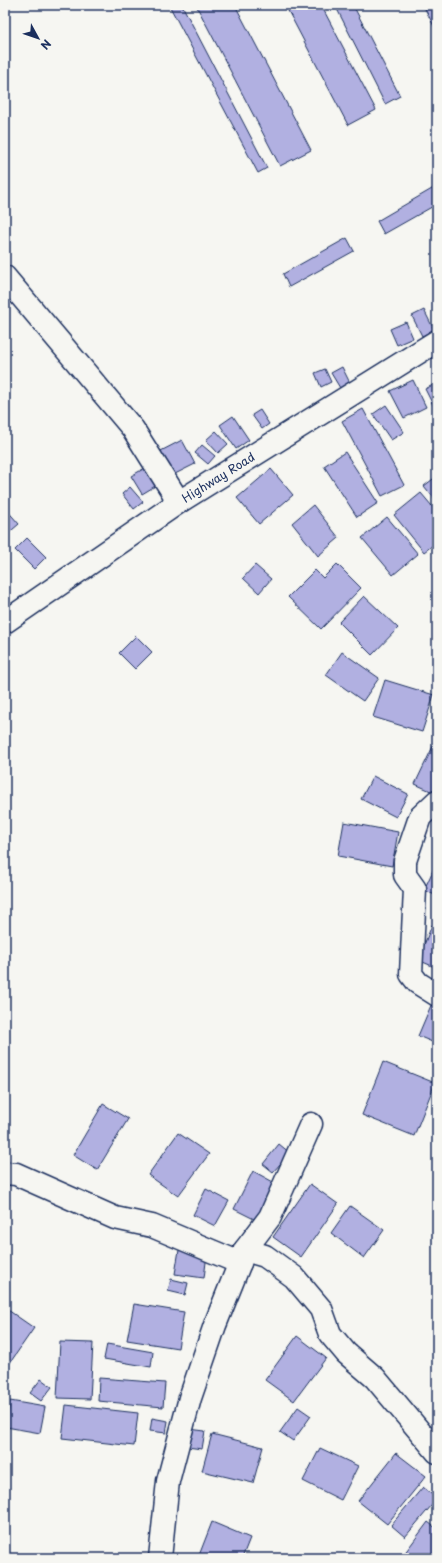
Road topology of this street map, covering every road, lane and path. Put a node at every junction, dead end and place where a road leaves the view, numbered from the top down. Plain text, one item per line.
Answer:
1 (5, 277) edge
2 (437, 341) edge
3 (179, 502) junction
4 (5, 622) edge
5 (437, 801) edge
6 (437, 995) edge
7 (311, 1124) dead end
8 (5, 1173) edge
9 (243, 1257) junction
10 (437, 1452) edge
11 (160, 1558) edge

1 - 3 street
2 - 3 street, Highway Road
3 - 4 street, Highway Road
5 - 6 street
7 - 9 street
8 - 9 street
9 - 10 street
9 - 11 street

